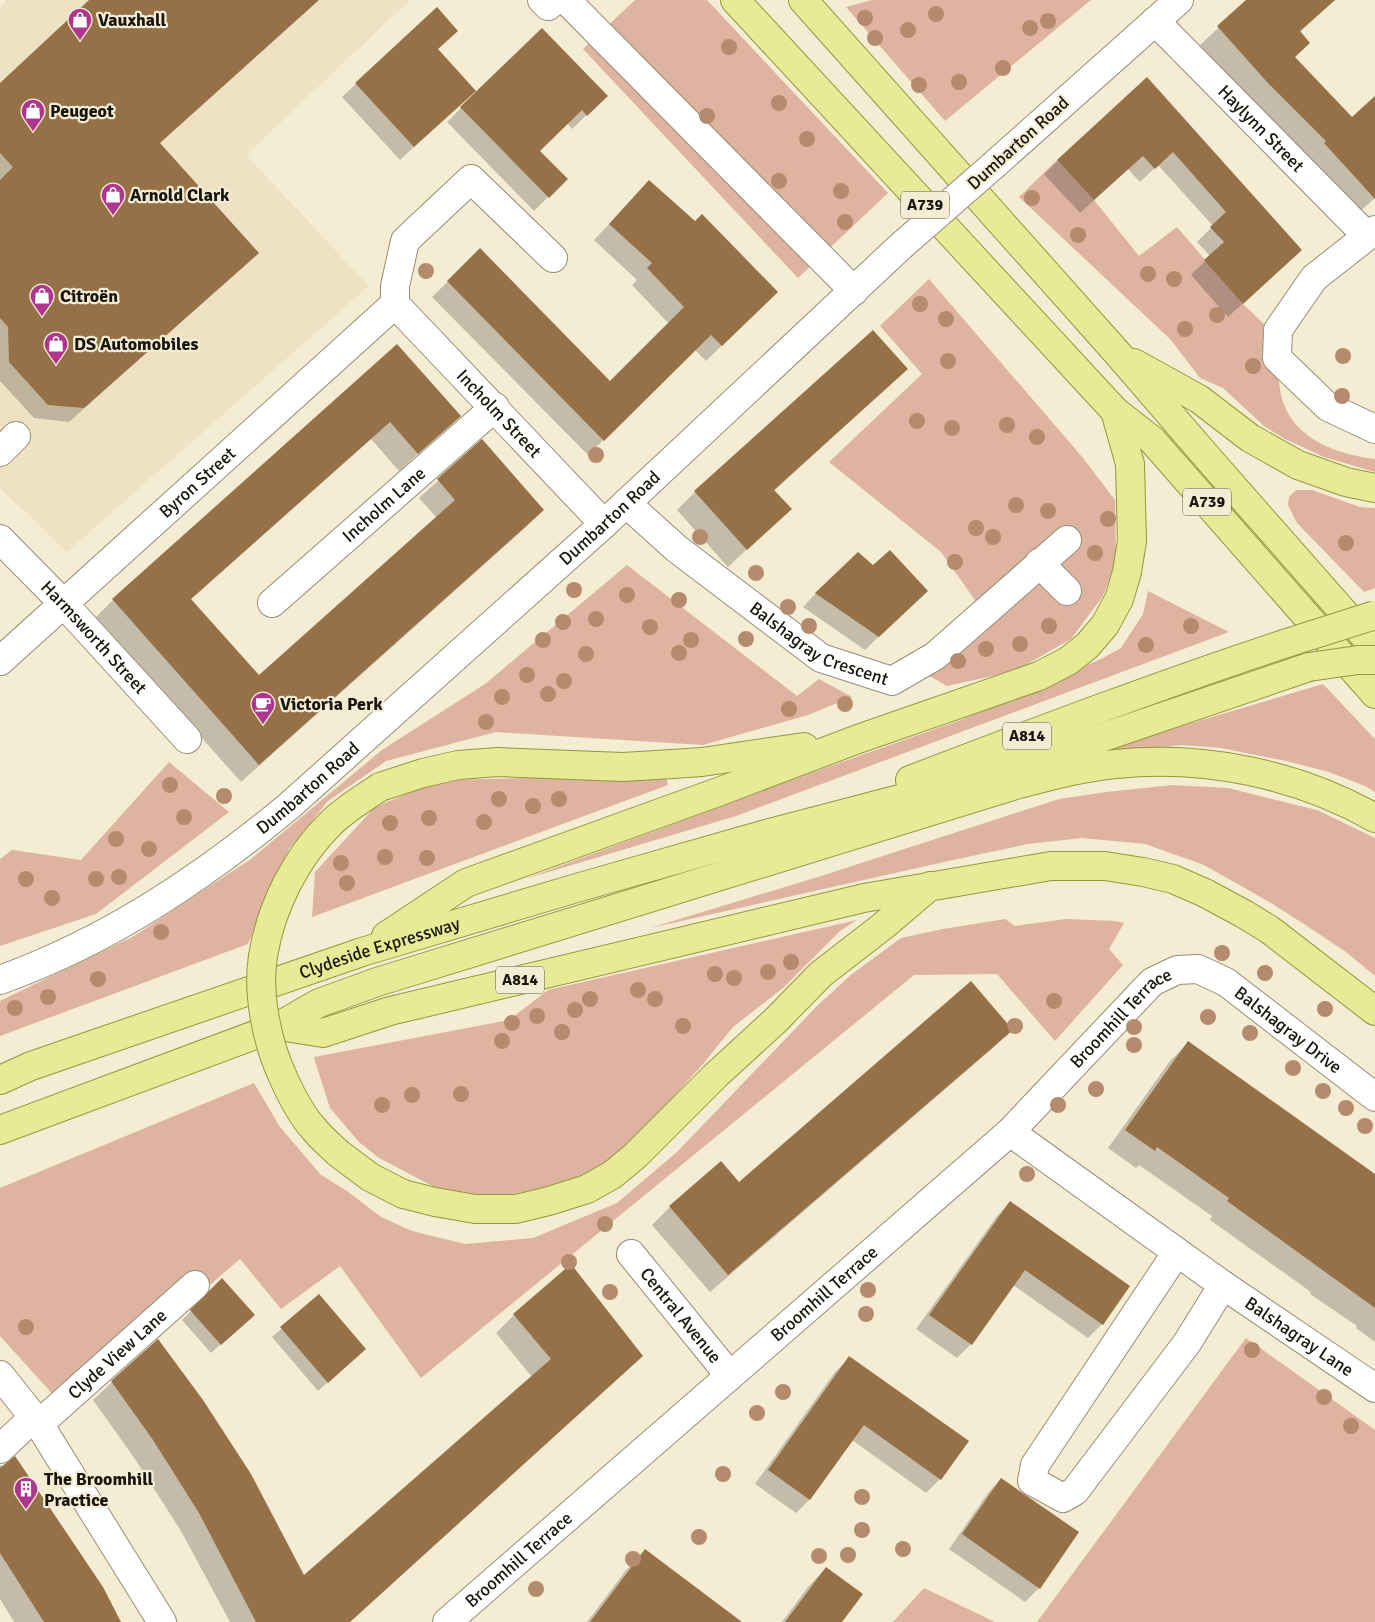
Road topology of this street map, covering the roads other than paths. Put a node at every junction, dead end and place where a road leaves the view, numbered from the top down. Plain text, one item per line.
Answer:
1 (542, 0) edge
2 (555, 0) edge
3 (566, 0) edge
4 (734, 0) edge
5 (803, 0) edge
6 (1179, 0) edge
7 (1155, 21) junction
8 (1371, 233) edge
9 (553, 258) dead end
10 (854, 291) junction
11 (395, 304) junction
12 (1120, 355) junction
13 (495, 407) junction
14 (1114, 411) junction
15 (1375, 429) edge
16 (1375, 488) edge
17 (626, 503) junction
18 (604, 524) junction
19 (0, 539) edge
20 (1067, 540) dead end
21 (1039, 562) junction
22 (1067, 590) dead end
23 (63, 603) junction
24 (272, 603) dead end
25 (1375, 615) edge
26 (1375, 648) edge
27 (1375, 660) edge
28 (0, 661) edge
29 (1375, 694) edge
30 (187, 739) dead end
31 (858, 739) junction
32 (1375, 818) edge
33 (766, 834) junction
34 (932, 885) junction
35 (362, 952) junction
36 (1198, 969) joint
37 (0, 980) edge
38 (1375, 1011) edge
39 (279, 1026) junction
40 (31, 1066) junction
41 (0, 1075) edge
42 (0, 1080) edge
43 (1375, 1097) edge
44 (0, 1130) edge
45 (1010, 1132) junction
46 (1178, 1252) junction
47 (631, 1254) dead end
48 (195, 1285) dead end
49 (1224, 1285) junction
50 (0, 1375) edge
51 (730, 1376) junction
52 (1375, 1388) edge
53 (36, 1420) junction
54 (0, 1449) edge
55 (162, 1622) edge
56 (447, 1622) edge

1 - 2 street
3 - 10 street
4 - 14 main road, A739
5 - 12 main road, A739
6 - 7 street, Dumbarton Road
7 - 8 street, Haylynn Street
7 - 10 street, Dumbarton Road, bridge
8 - 15 street
9 - 11 street
10 - 17 street, Dumbarton Road
11 - 13 street, Incholm Street
11 - 23 street, Byron Street
12 - 16 main road
12 - 26 main road, A739
13 - 18 street, Incholm Street
13 - 24 street, Incholm Lane
14 - 29 main road, A739
14 - 31 main road
17 - 18 street, Dumbarton Road
17 - 21 street, Balshagray Crescent
18 - 37 street, Dumbarton Road
19 - 23 street, Harmsworth Street
20 - 21 street, Balshagray Crescent
21 - 22 street
23 - 28 street, Byron Street
23 - 30 street, Harmsworth Street
25 - 33 main road, A814, bridge
27 - 33 main road, bridge
31 - 34 main road, bridge
31 - 35 main road
32 - 39 main road
33 - 35 main road, Clydeside Expressway / A814
34 - 38 main road, A814
34 - 39 main road, A814
35 - 40 main road, Clydeside Expressway / A814
36 - 43 street, Balshagray Drive
36 - 45 street, Broomhill Terrace
39 - 44 main road, A814
40 - 41 main road
40 - 42 main road, Clydeside Expressway / A814
45 - 46 street, Balshagray Lane
45 - 51 street, Broomhill Terrace
46 - 49 street, Balshagray Lane
46 - 49 street
47 - 51 street, Central Avenue
48 - 53 street, Clyde View Lane
49 - 52 street, Balshagray Lane
50 - 53 street
51 - 56 street, Broomhill Terrace
53 - 54 street, Clyde View Lane
53 - 55 street

